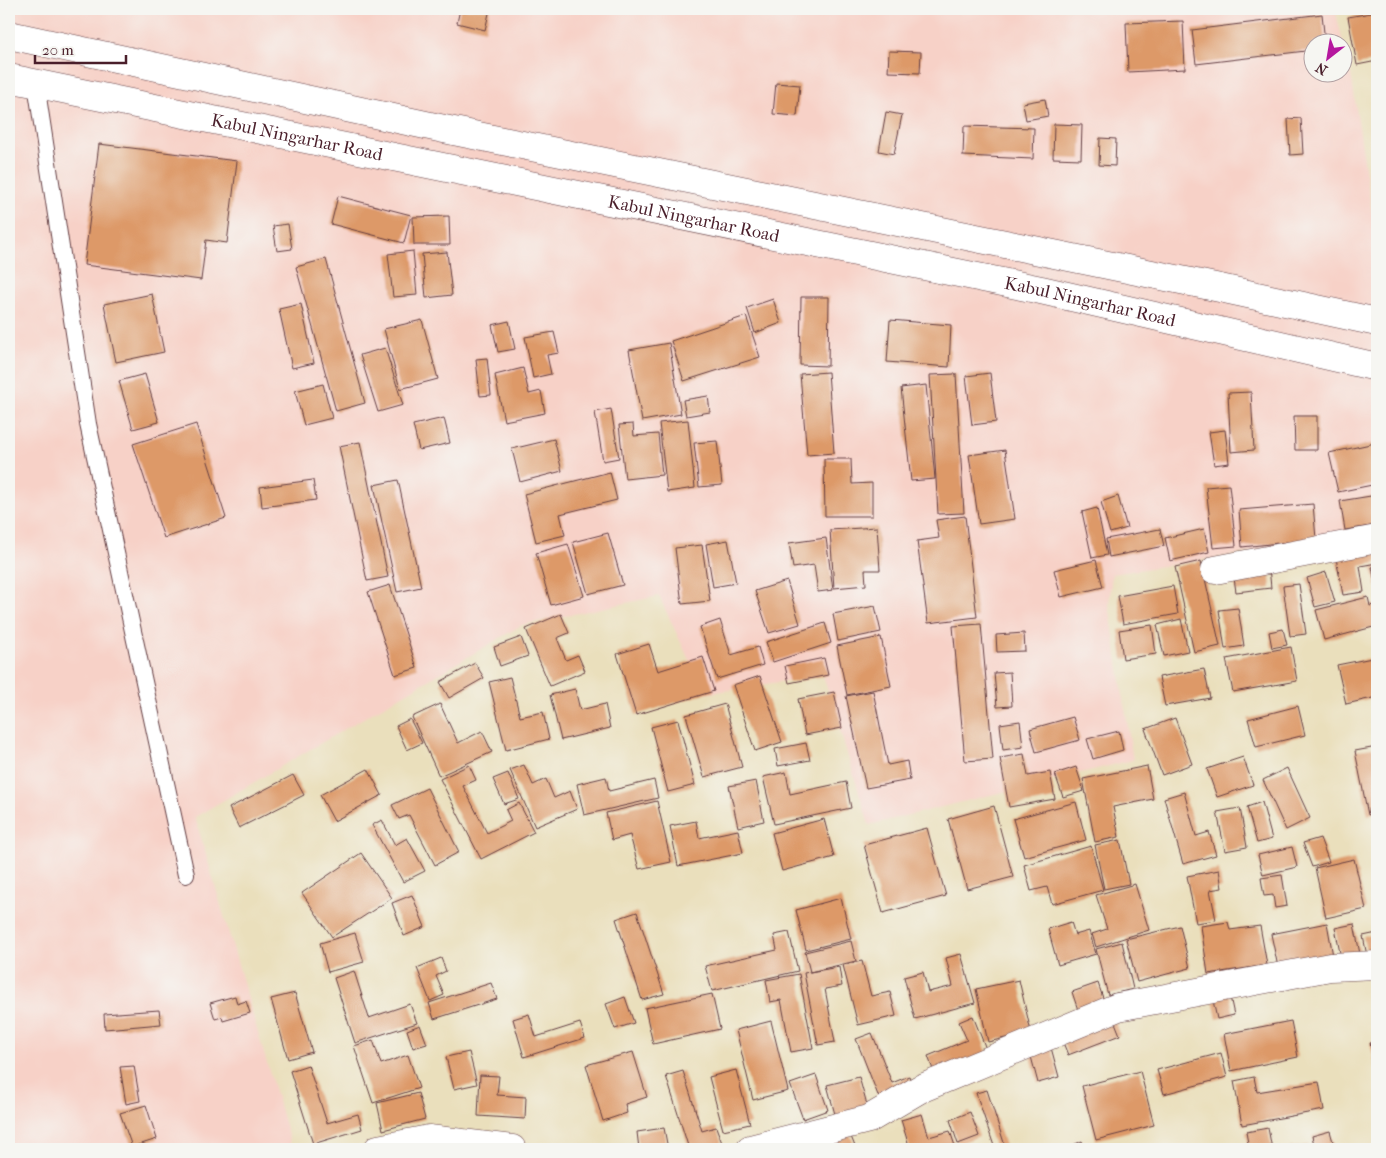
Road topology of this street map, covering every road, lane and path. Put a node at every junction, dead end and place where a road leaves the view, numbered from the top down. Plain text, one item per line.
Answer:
1 (9, 35) edge
2 (9, 78) edge
3 (36, 84) junction
4 (1377, 322) edge
5 (1377, 367) edge
6 (1377, 539) edge
7 (1215, 570) dead end
8 (186, 875) dead end
9 (1377, 965) edge
10 (420, 1145) edge
11 (378, 1149) edge
12 (512, 1149) edge
13 (750, 1149) edge

1 - 4 main road
2 - 3 main road, Kabul Ningarhar Road
3 - 5 main road, Kabul Ningarhar Road
3 - 8 lane
6 - 7 main road
9 - 13 main road
10 - 11 main road
10 - 12 main road

